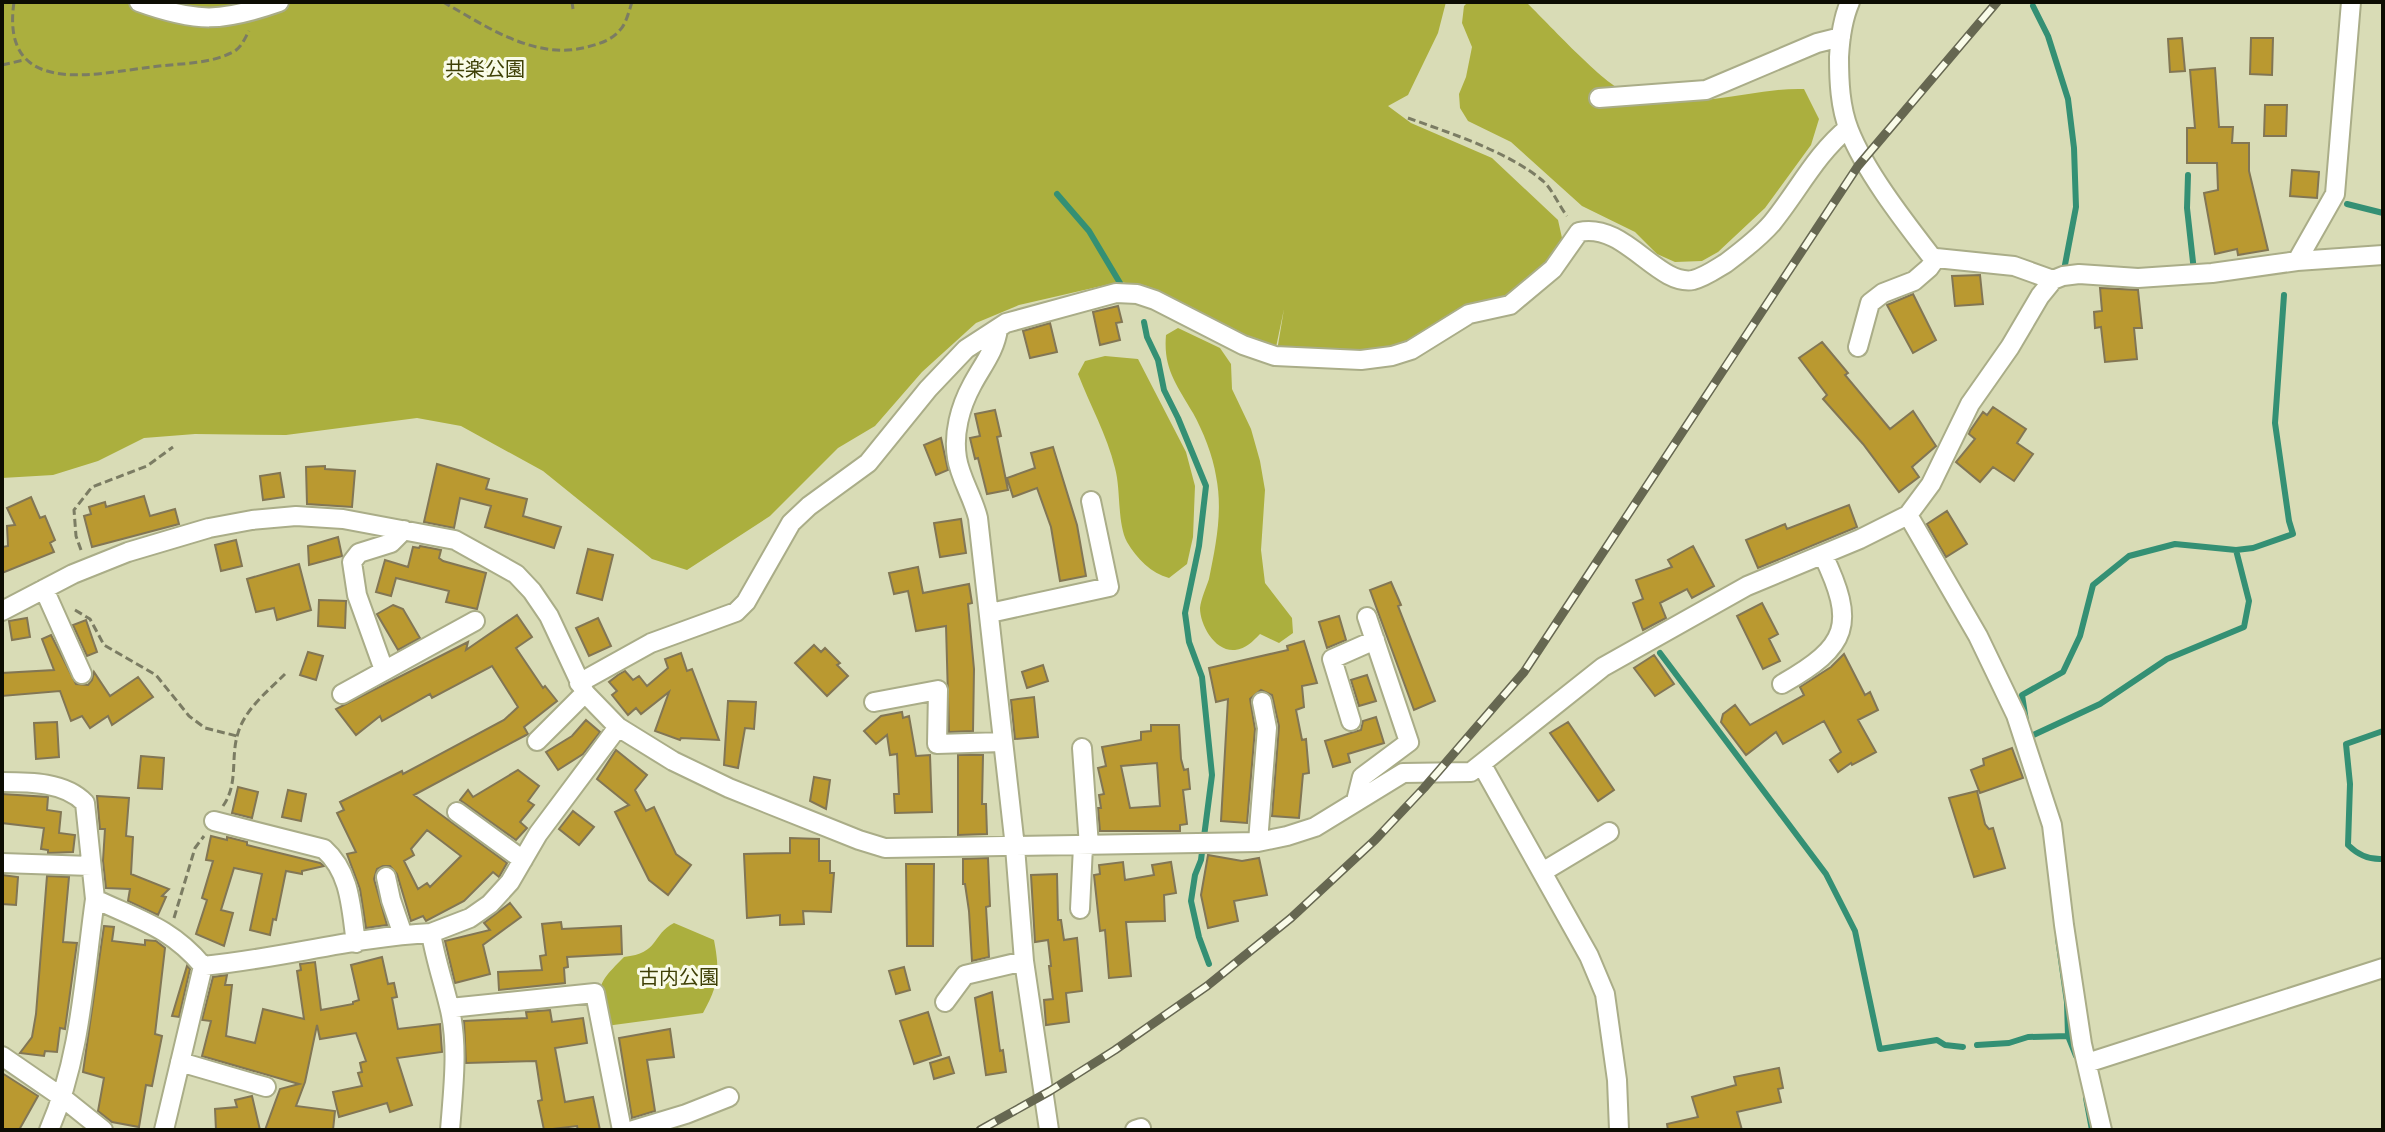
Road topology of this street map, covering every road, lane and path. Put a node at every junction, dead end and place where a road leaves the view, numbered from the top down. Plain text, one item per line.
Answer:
1 (14, 2) edge
2 (279, 2) edge
3 (443, 2) edge
4 (572, 2) edge
5 (632, 2) edge
6 (2351, 2) edge
7 (1846, 4) edge
8 (148, 5) edge
9 (573, 9) dead end
10 (252, 11) junction
11 (1841, 37) junction
12 (24, 60) junction
13 (2, 65) edge
14 (1599, 98) dead end
15 (1408, 118) dead end
16 (1848, 128) junction
17 (1579, 232) junction
18 (2383, 255) edge
19 (1936, 258) junction
20 (2297, 261) junction
21 (2053, 280) junction
22 (998, 329) junction
23 (1858, 347) dead end
24 (173, 447) dead end
25 (1091, 501) dead end
26 (1908, 515) junction
27 (404, 530) junction
28 (1823, 555) junction
29 (87, 568) junction
30 (44, 589) junction
31 (2, 611) edge
32 (990, 613) junction
33 (55, 615) junction
34 (1367, 617) dead end
35 (475, 621) dead end
36 (1375, 640) junction
37 (384, 670) junction
38 (82, 674) dead end
39 (285, 674) dead end
40 (1782, 684) dead end
41 (582, 688) junction
42 (342, 694) dead end
43 (874, 702) dead end
44 (1262, 702) dead end
45 (1351, 721) dead end
46 (618, 727) junction
47 (237, 736) junction
48 (537, 741) dead end
49 (1002, 742) junction
50 (1082, 748) dead end
51 (1482, 765) junction
52 (2, 782) edge
53 (1356, 801) junction
54 (457, 812) dead end
55 (214, 821) junction
56 (1609, 832) dead end
57 (1258, 842) junction
58 (1086, 846) junction
59 (1015, 847) junction
60 (523, 860) junction
61 (2, 863) edge
62 (91, 866) junction
63 (1544, 871) junction
64 (386, 877) dead end
65 (95, 899) junction
66 (1080, 909) dead end
67 (169, 933) junction
68 (431, 933) junction
69 (403, 935) junction
70 (356, 943) junction
71 (1024, 961) junction
72 (203, 966) junction
73 (2383, 968) edge
74 (945, 1002) dead end
75 (450, 1008) junction
76 (2, 1056) edge
77 (180, 1062) junction
78 (2087, 1063) junction
79 (266, 1087) dead end
80 (729, 1097) dead end
81 (63, 1098) junction
82 (49, 1130) edge
83 (103, 1130) edge
84 (164, 1130) edge
85 (450, 1130) edge
86 (622, 1130) edge
87 (633, 1130) edge
88 (1049, 1130) edge
89 (1619, 1130) edge
90 (2102, 1130) edge

1 - 12 path
2 - 10 street
3 - 5 path
4 - 9 path
6 - 20 street
7 - 11 street
8 - 10 street
10 - 12 path
11 - 14 street
11 - 16 street
12 - 13 path
15 - 17 path
16 - 17 street
16 - 19 street
17 - 22 street
18 - 20 street
19 - 21 street
19 - 23 street
20 - 21 street
21 - 26 street
22 - 32 street
22 - 41 street
24 - 29 path
25 - 32 street
26 - 28 street
26 - 78 street
27 - 29 street
27 - 37 street
27 - 41 street
28 - 40 street
28 - 51 street
29 - 30 street
30 - 31 street
30 - 33 street
32 - 49 street
33 - 38 street
33 - 47 path
34 - 36 street
35 - 37 street
36 - 45 street
36 - 53 street
37 - 42 street
39 - 47 path
41 - 46 street
41 - 48 street
43 - 49 street
44 - 57 street
46 - 59 street
46 - 60 street
47 - 55 path
49 - 59 street
50 - 58 street
51 - 53 street
51 - 63 street
52 - 62 street
53 - 57 street
54 - 60 street
55 - 67 path
55 - 70 street
56 - 63 street
57 - 58 street
58 - 59 street
58 - 66 street
59 - 71 street
60 - 68 street
61 - 62 street
62 - 65 street
63 - 89 street
64 - 69 street
65 - 67 street
65 - 81 street
67 - 72 street
68 - 69 street
68 - 75 street
69 - 70 street
70 - 72 street
71 - 74 street
71 - 88 street
72 - 77 street
73 - 78 street
75 - 85 street
75 - 86 street
76 - 81 street
77 - 79 street
77 - 84 street
78 - 90 street
80 - 87 street
81 - 82 street
81 - 83 street

